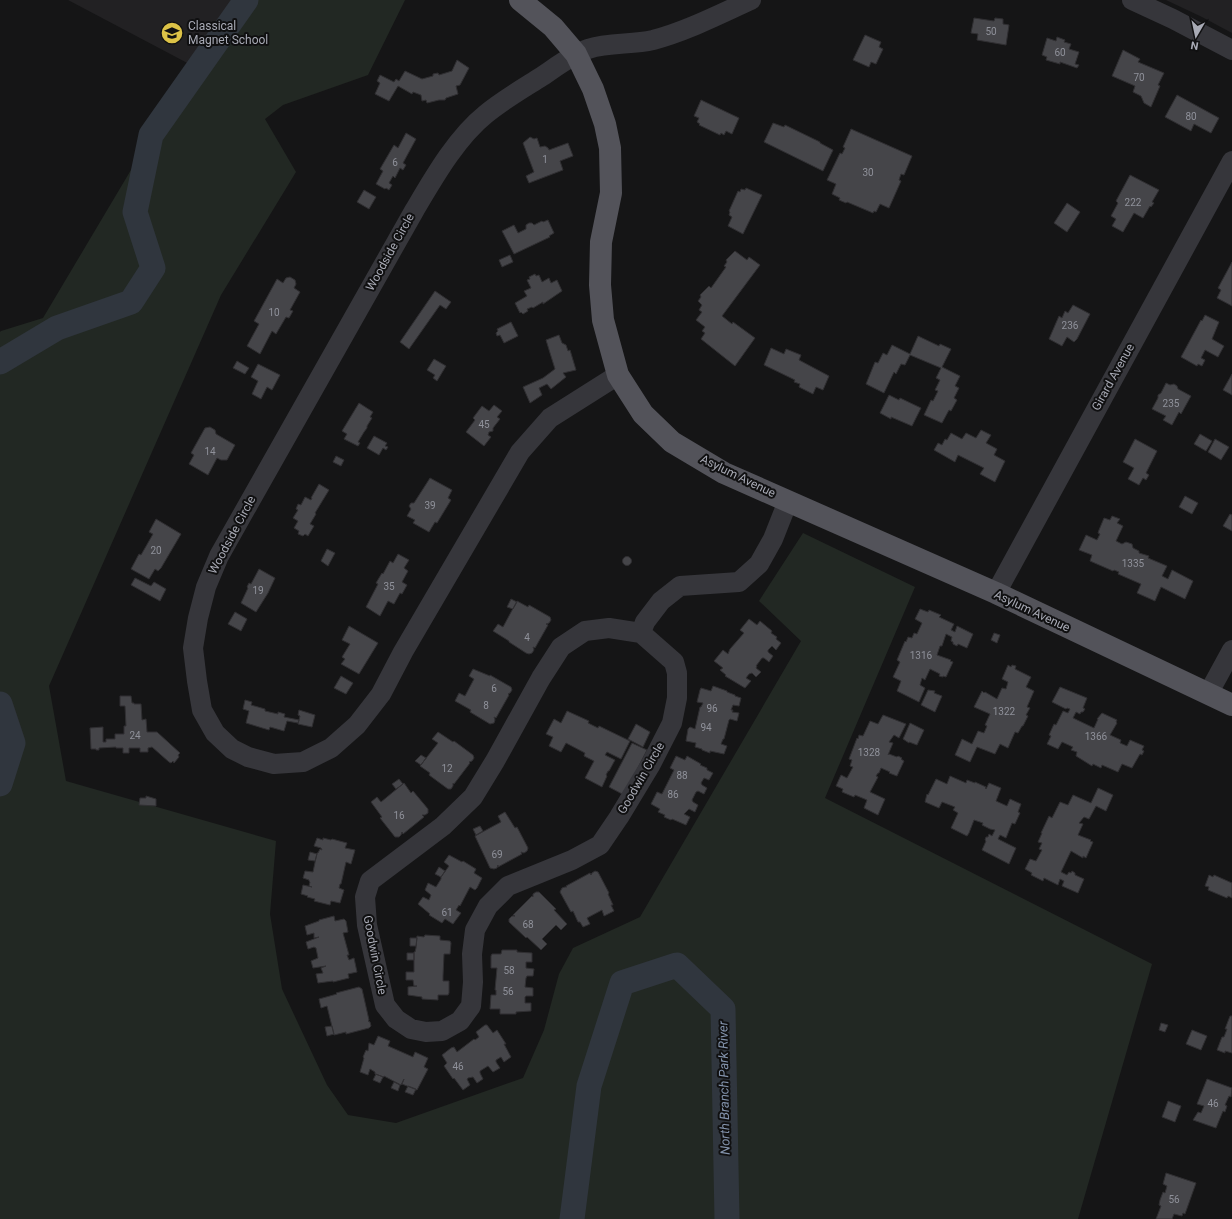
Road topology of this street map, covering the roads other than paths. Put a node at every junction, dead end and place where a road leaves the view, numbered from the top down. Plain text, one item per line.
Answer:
1 (520, 0) edge
2 (751, 0) edge
3 (1132, 0) edge
4 (1232, 50) edge
5 (576, 54) junction
6 (1232, 161) edge
7 (618, 375) junction
8 (788, 501) junction
9 (996, 593) junction
10 (641, 633) junction
11 (1232, 650) edge
12 (1208, 694) junction
13 (1232, 705) edge

1 - 5 main road, Asylum Avenue
2 - 5 street, Woodside Circle
3 - 4 street
5 - 7 main road, Asylum Avenue
5 - 7 street, Woodside Circle
6 - 9 street, Girard Avenue
7 - 8 main road, Asylum Avenue
8 - 9 main road, Asylum Avenue
8 - 10 street
9 - 12 main road, Asylum Avenue
10 - 10 street, Goodwin Circle
11 - 12 street
12 - 13 main road, Asylum Avenue

